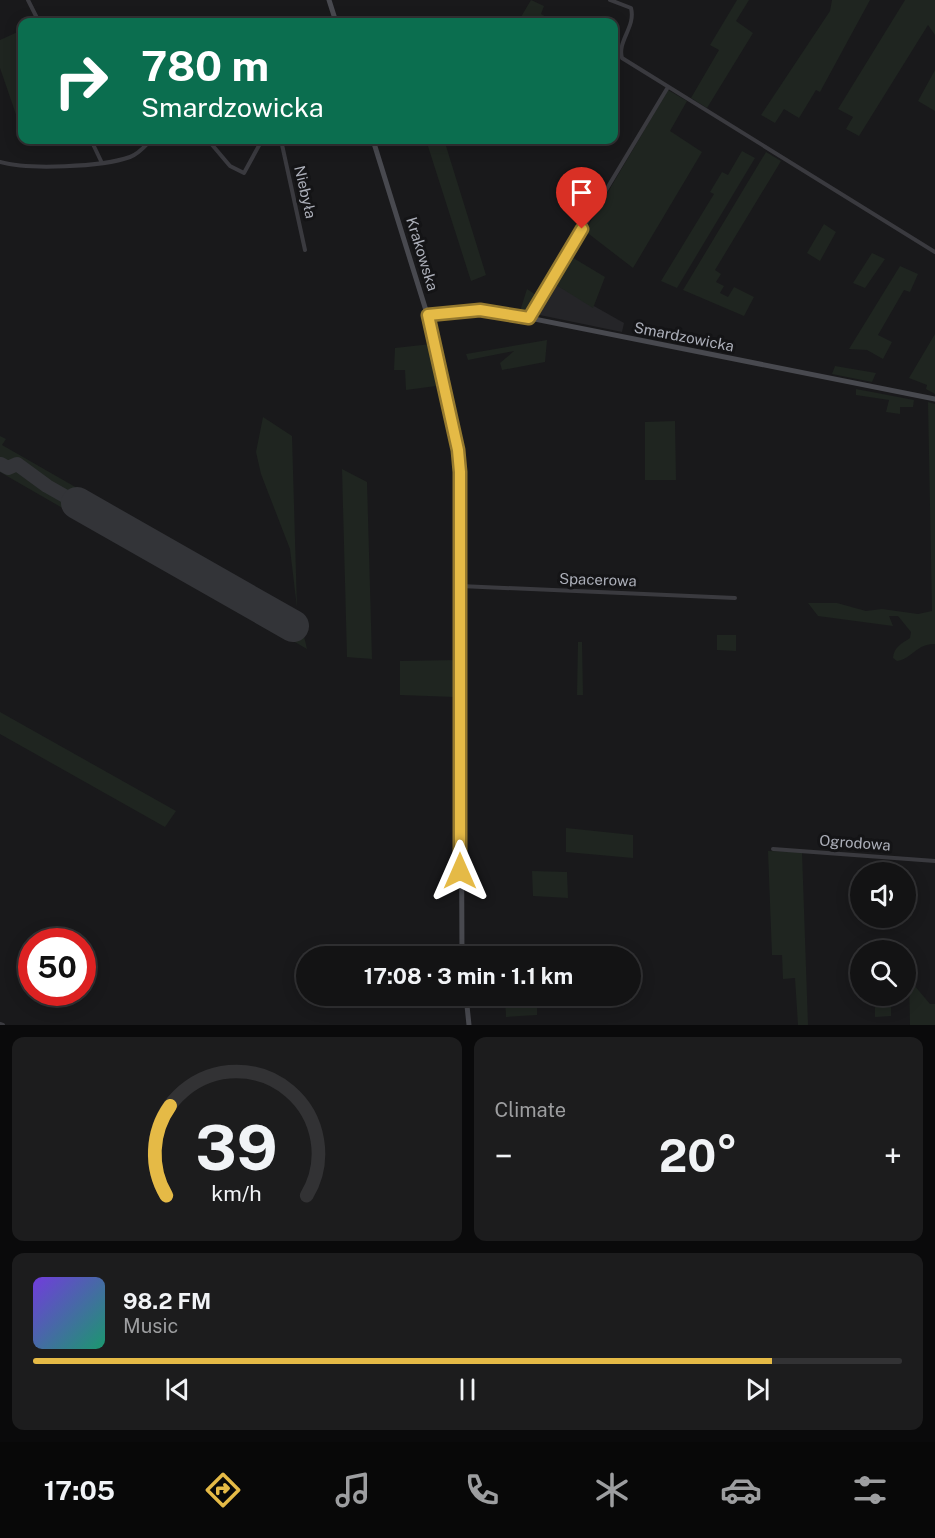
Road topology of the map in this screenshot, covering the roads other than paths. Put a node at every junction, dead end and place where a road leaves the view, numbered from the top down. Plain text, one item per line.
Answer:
1 (28, 0) edge
2 (328, 0) edge
3 (610, 0) edge
4 (37, 18) edge
5 (335, 18) edge
6 (668, 87) junction
7 (93, 144) edge
8 (146, 144) edge
9 (211, 144) edge
10 (260, 144) edge
11 (282, 144) edge
12 (374, 144) edge
13 (101, 161) junction
14 (0, 162) edge
15 (305, 250) dead end
16 (935, 252) edge
17 (428, 315) junction
18 (529, 318) junction
19 (935, 399) edge
20 (460, 586) junction
21 (735, 598) dead end
22 (773, 849) dead end
23 (935, 861) edge
24 (462, 946) edge
25 (467, 1006) edge
26 (469, 1025) edge

1 - 4 street
2 - 5 main road
3 - 6 street
6 - 16 street
6 - 18 street
7 - 13 street
8 - 13 street
9 - 10 street
11 - 15 street, Niebyła
12 - 17 main road, Krakowska
13 - 14 street
17 - 18 main road, Smardzowicka
17 - 20 main road, Krakowska
18 - 19 main road, Smardzowicka
20 - 21 street, Spacerowa
20 - 24 main road, Krakowska
22 - 23 street, Ogrodowa
25 - 26 main road

